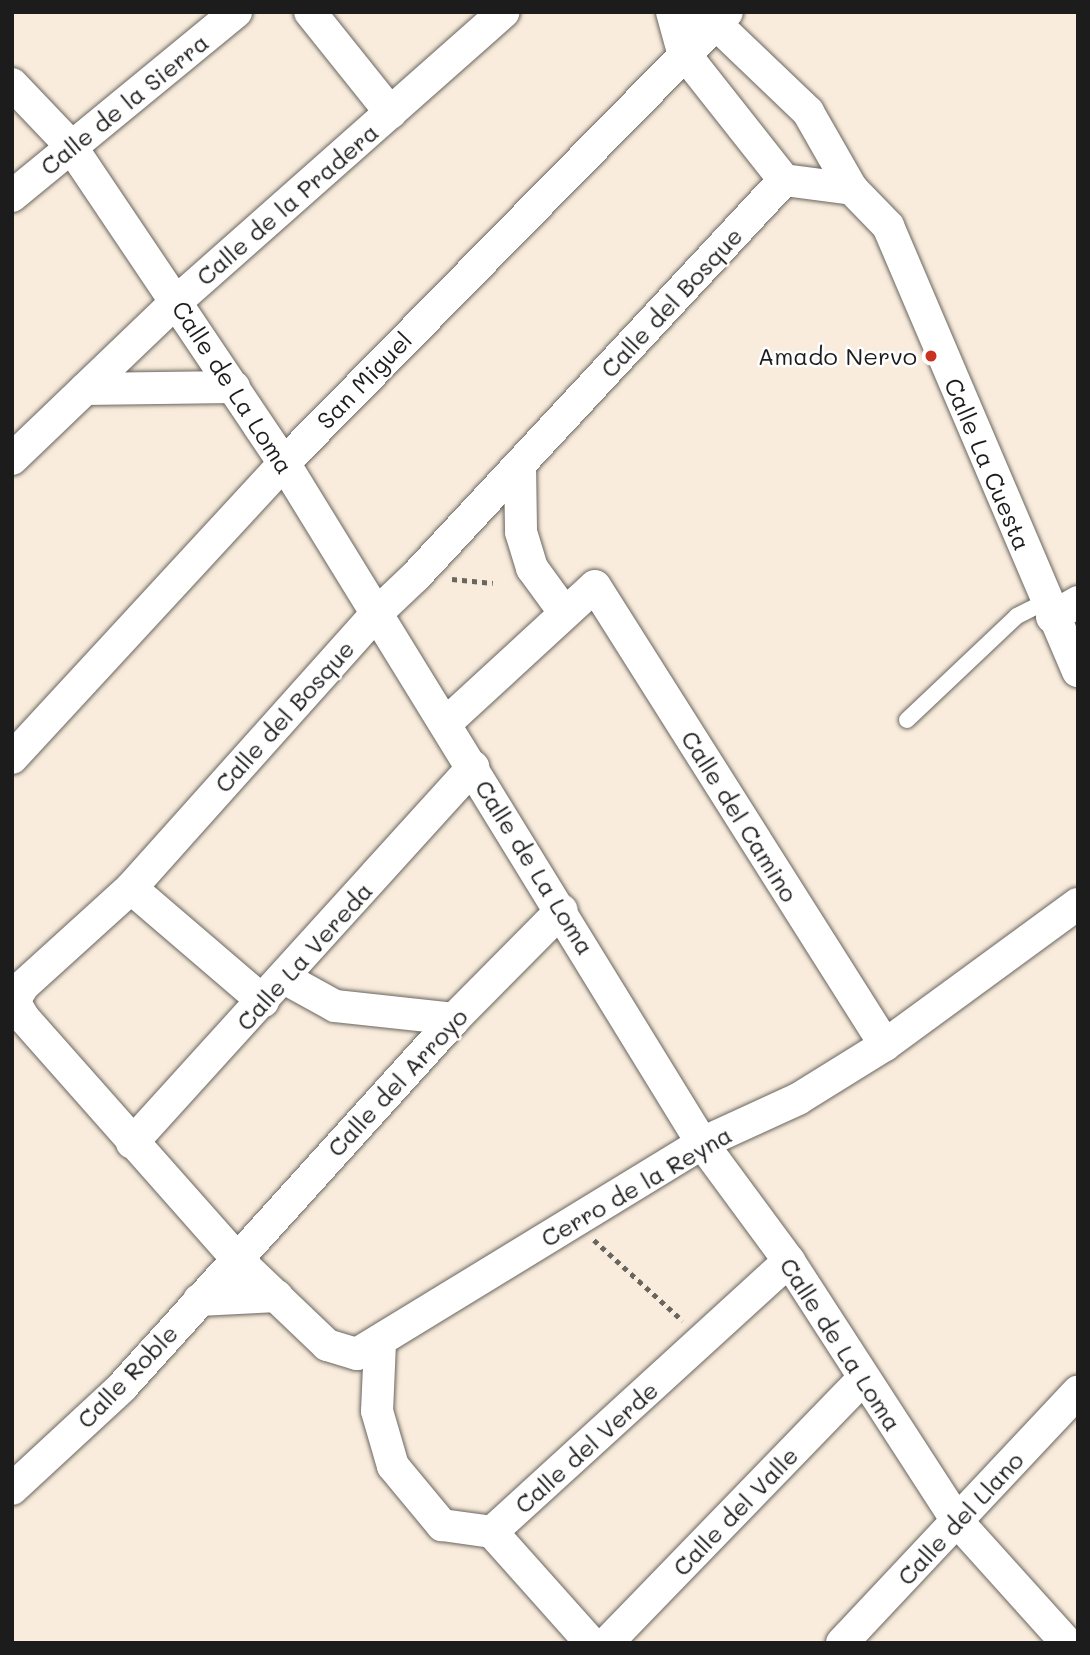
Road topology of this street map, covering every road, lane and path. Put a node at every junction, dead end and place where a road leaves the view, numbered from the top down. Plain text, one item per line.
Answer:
1 (236, 12) edge
2 (310, 12) edge
3 (504, 12) edge
4 (673, 13) edge
5 (721, 18) edge
6 (683, 52) junction
7 (12, 84) edge
8 (391, 113) junction
9 (70, 145) junction
10 (784, 180) junction
11 (852, 189) junction
12 (12, 196) edge
13 (177, 302) junction
14 (234, 387) junction
15 (85, 389) junction
16 (12, 459) edge
17 (284, 463) junction
18 (520, 465) junction
19 (1059, 607) edge
20 (564, 612) junction
21 (377, 613) junction
22 (1078, 671) edge
23 (907, 720) dead end
24 (446, 723) junction
25 (12, 758) edge
26 (473, 768) junction
27 (131, 888) junction
28 (1078, 904) edge
29 (562, 910) junction
30 (286, 979) junction
31 (13, 1001) edge
32 (263, 1001) junction
33 (454, 1019) junction
34 (885, 1045) junction
35 (132, 1143) junction
36 (702, 1143) junction
37 (572, 1221) junction
38 (236, 1258) junction
39 (789, 1261) junction
40 (276, 1296) junction
41 (199, 1300) junction
42 (704, 1340) junction
43 (380, 1343) junction
44 (863, 1379) junction
45 (1078, 1392) edge
46 (12, 1489) edge
47 (957, 1521) junction
48 (492, 1532) junction
49 (1078, 1634) edge
50 (591, 1643) edge
51 (607, 1643) edge
52 (842, 1643) edge
53 (1069, 1643) edge

1 - 9 street, Calle de la Sierra
2 - 8 street
3 - 8 street, Calle de la Pradera
4 - 5 street
4 - 6 street
5 - 6 street, San Miguel
5 - 11 street, Calle La Cuesta
6 - 10 street
6 - 17 street, San Miguel
7 - 9 street, Calle de La Loma
8 - 13 street, Calle de la Pradera
9 - 12 street, Calle de la Sierra
9 - 13 street, Calle de La Loma
10 - 11 street
10 - 18 street, Calle del Bosque
11 - 19 street, Calle La Cuesta
13 - 14 street, Calle de La Loma
13 - 15 street, Calle de la Pradera
14 - 15 street
14 - 17 street, Calle de La Loma
15 - 16 street, Calle de la Pradera
17 - 21 street, Calle de La Loma
17 - 25 street, San Miguel
18 - 20 street
18 - 21 street, Calle del Bosque
19 - 22 street, Calle La Cuesta
19 - 23 lane
20 - 24 street
20 - 34 street, Calle del Camino
21 - 24 street, Calle de La Loma
21 - 27 street, Calle del Bosque
24 - 26 street, Calle de La Loma
26 - 29 street, Calle de La Loma
26 - 30 street, Calle La Vereda
27 - 31 street, Calle del Bosque
27 - 32 street
28 - 34 street, Cerro de la Reyna
29 - 33 street, Calle del Arroyo
29 - 36 street, Calle de La Loma
30 - 32 street, Calle La Vereda
30 - 33 street
31 - 35 street, Calle del Bosque
32 - 35 street, Calle La Vereda
33 - 38 street, Calle del Arroyo
34 - 36 street, Cerro de la Reyna
35 - 38 street, Calle del Bosque
36 - 37 street, Cerro de la Reyna
36 - 39 street, Calle de La Loma
37 - 42 path
37 - 43 street, Cerro de la Reyna
38 - 40 street, Cerro de la Reyna
38 - 41 street, Calle Roble
39 - 42 street, Calle del Verde
39 - 44 street, Calle de La Loma
40 - 41 street
40 - 43 street, Cerro de la Reyna
41 - 46 street, Calle Roble
42 - 48 street, Calle del Verde
43 - 48 street
44 - 47 street, Calle de La Loma
44 - 51 street, Calle del Valle
45 - 47 street, Calle del Llano
47 - 52 street, Calle del Llano
47 - 53 street, Calle de La Loma
48 - 50 street, Calle del Verde
49 - 53 street

